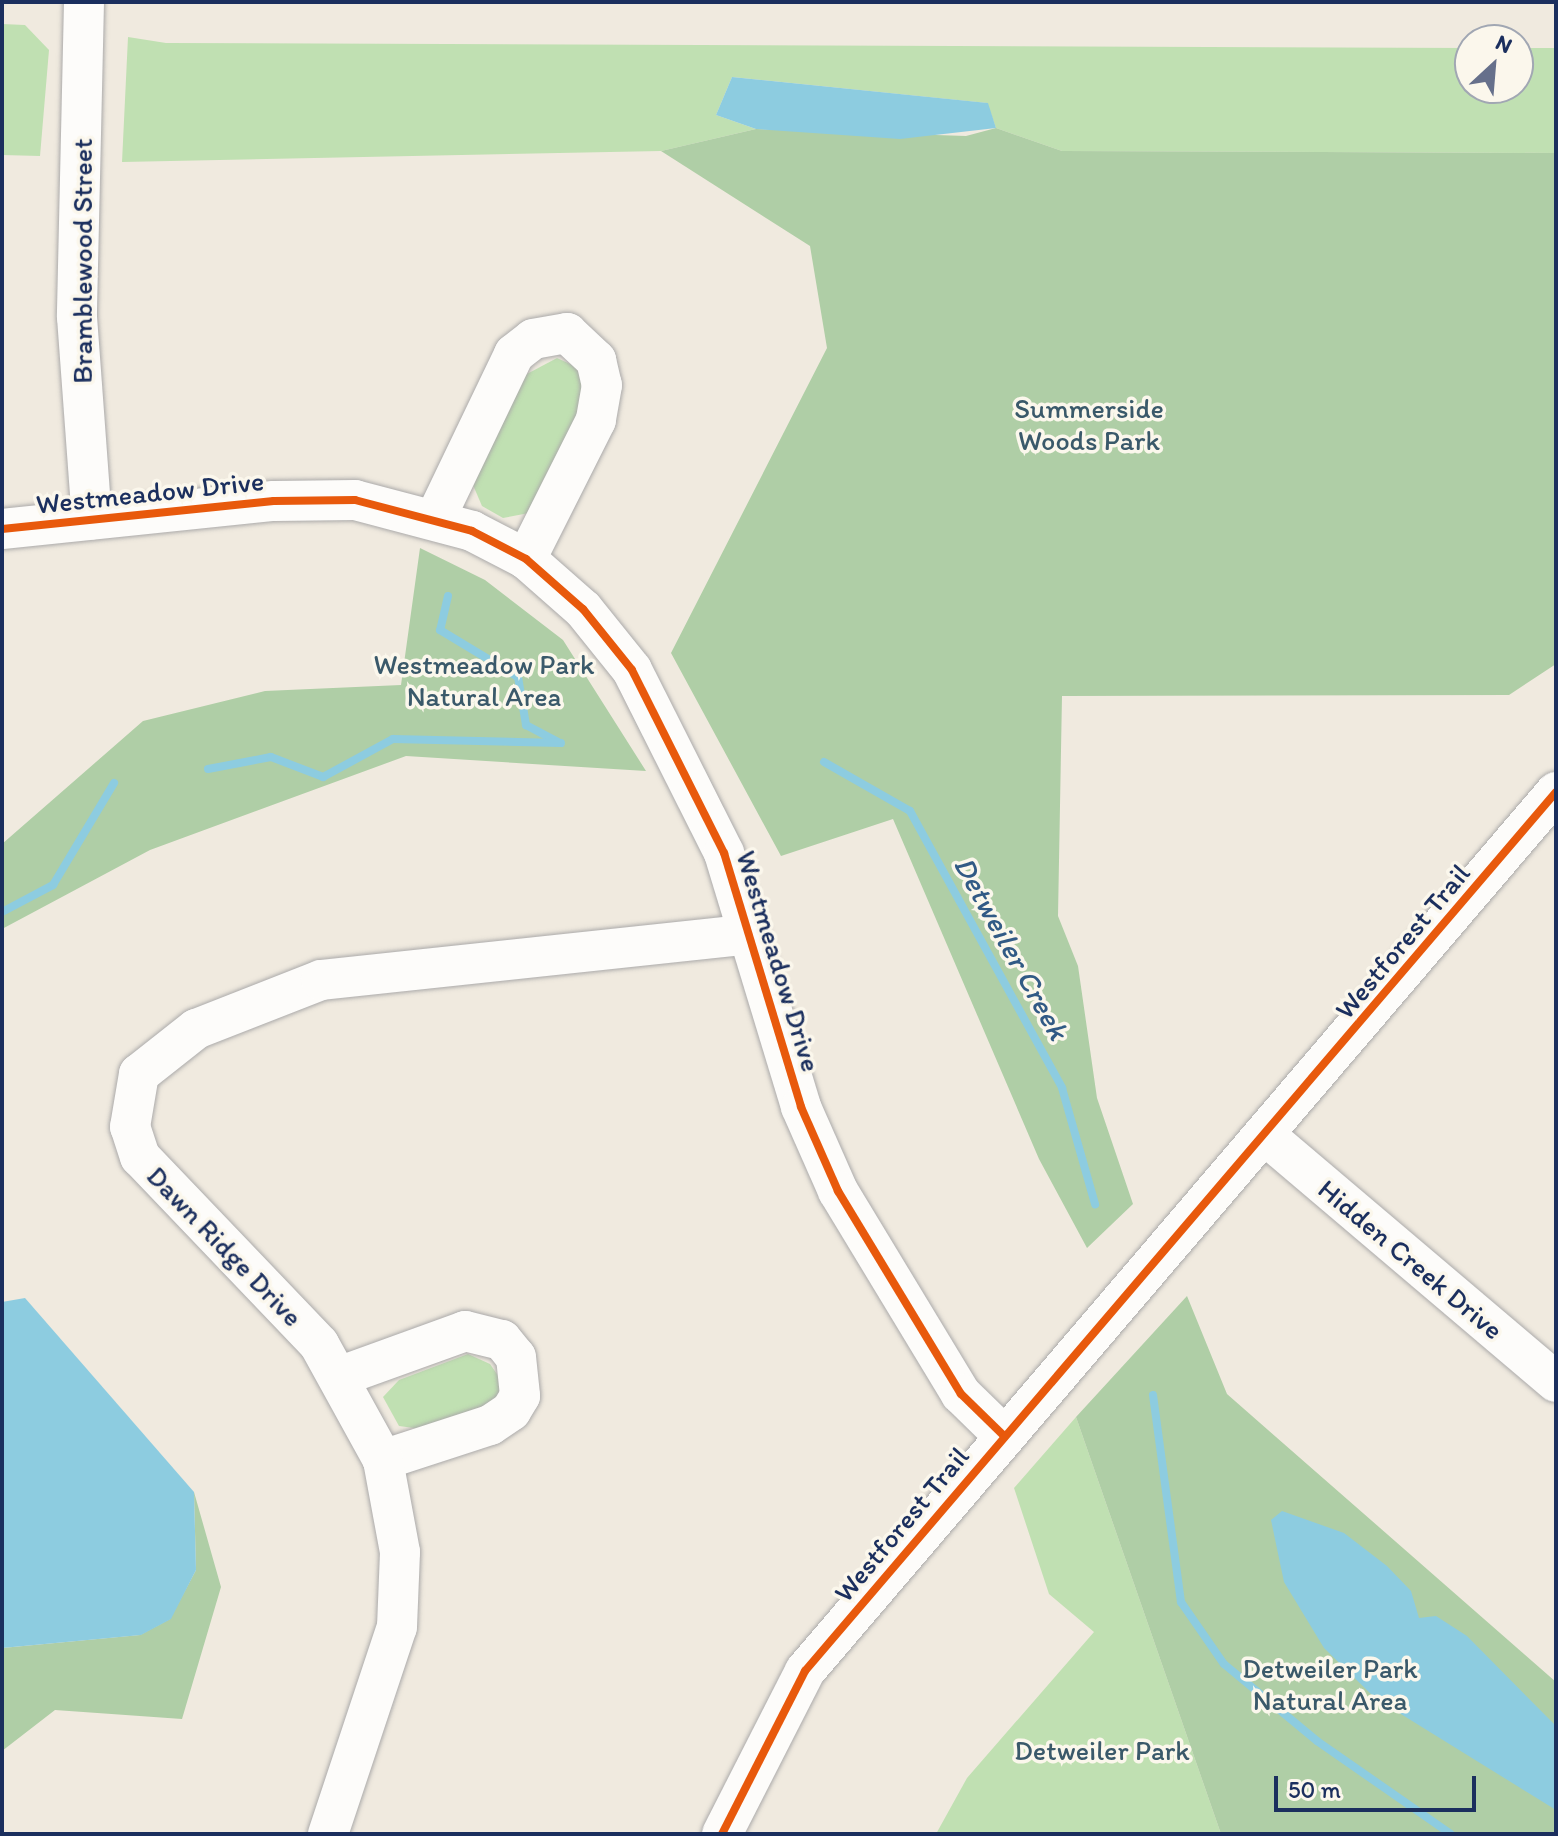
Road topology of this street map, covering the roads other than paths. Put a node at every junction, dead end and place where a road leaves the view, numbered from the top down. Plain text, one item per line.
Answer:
1 (84, 2) edge
2 (436, 517) junction
3 (92, 519) junction
4 (2, 529) edge
5 (526, 559) junction
6 (1556, 792) edge
7 (750, 934) junction
8 (1266, 1136) junction
9 (341, 1376) junction
10 (1556, 1382) edge
11 (1004, 1436) junction
12 (383, 1460) junction
13 (328, 1834) edge
14 (722, 1834) edge

1 - 3 street, Bramblewood Street
2 - 3 street, Westmeadow Drive
2 - 5 street, Westmeadow Drive
2 - 5 street
3 - 4 street, Westmeadow Drive
5 - 7 street, Westmeadow Drive
6 - 8 street, Westforest Trail
7 - 9 street, Dawn Ridge Drive
7 - 11 street, Westmeadow Drive
8 - 10 street, Hidden Creek Drive
8 - 11 street, Westforest Trail
9 - 12 street, Dawn Ridge Drive
9 - 12 street
11 - 14 street, Westforest Trail
12 - 13 street, Dawn Ridge Drive

